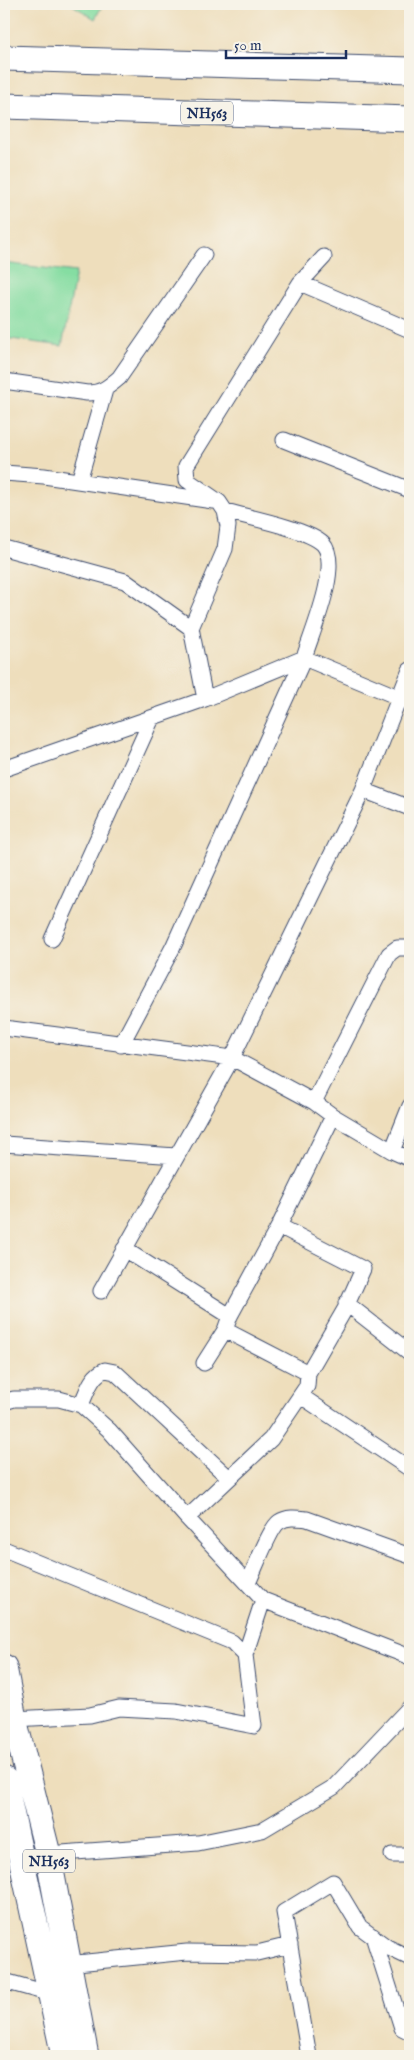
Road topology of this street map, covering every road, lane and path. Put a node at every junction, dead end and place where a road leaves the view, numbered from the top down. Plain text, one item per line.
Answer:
1 (4, 58) edge
2 (410, 70) edge
3 (4, 96) edge
4 (410, 103) edge
5 (4, 106) edge
6 (410, 119) edge
7 (204, 255) dead end
8 (324, 257) dead end
9 (300, 283) junction
10 (410, 330) edge
11 (4, 381) edge
12 (105, 390) junction
13 (284, 440) dead end
14 (4, 473) edge
15 (79, 481) junction
16 (410, 490) edge
17 (222, 507) junction
18 (4, 548) edge
19 (191, 628) junction
20 (304, 658) junction
21 (410, 670) edge
22 (205, 699) junction
23 (405, 700) edge
24 (152, 718) junction
25 (4, 769) edge
26 (363, 790) junction
27 (410, 808) edge
28 (52, 939) dead end
29 (410, 948) edge
30 (4, 1028) edge
31 (121, 1045) junction
32 (232, 1058) junction
33 (314, 1102) junction
34 (410, 1106) edge
35 (333, 1116) junction
36 (4, 1144) edge
37 (392, 1151) junction
38 (176, 1156) junction
39 (410, 1159) edge
40 (279, 1226) junction
41 (124, 1249) junction
42 (101, 1291) dead end
43 (346, 1303) junction
44 (227, 1323) junction
45 (410, 1353) edge
46 (204, 1363) dead end
47 (308, 1373) junction
48 (301, 1396) junction
49 (4, 1402) edge
50 (81, 1405) junction
51 (410, 1469) edge
52 (229, 1478) junction
53 (186, 1518) junction
54 (4, 1549) edge
55 (410, 1556) edge
56 (248, 1583) junction
57 (263, 1600) junction
58 (244, 1655) junction
59 (410, 1656) edge
60 (4, 1667) edge
61 (410, 1707) edge
62 (14, 1719) junction
63 (4, 1779) edge
64 (48, 1854) junction
65 (392, 1855) dead end
66 (410, 1855) edge
67 (22, 1859) junction
68 (372, 1935) junction
69 (290, 1945) junction
70 (410, 1958) edge
71 (67, 1964) junction
72 (4, 1981) edge
73 (51, 1994) junction
74 (410, 2032) edge
75 (64, 2056) edge
76 (86, 2056) edge
77 (309, 2056) edge

1 - 2 highway
3 - 4 highway
5 - 6 highway, NH563
7 - 12 street
8 - 9 street
9 - 10 street
9 - 17 street
11 - 12 street
12 - 15 street
13 - 16 street
14 - 15 street
15 - 17 street
17 - 19 street
17 - 20 street
18 - 19 street
19 - 22 street
20 - 22 street
20 - 23 street
20 - 31 street
21 - 23 street
22 - 24 street
23 - 26 street
24 - 25 street
24 - 28 street
26 - 27 street
26 - 32 street
29 - 33 street
30 - 31 street
31 - 32 street
32 - 33 street
32 - 38 street
33 - 35 street
34 - 37 street
35 - 37 street
35 - 40 street
36 - 38 street
37 - 39 street
38 - 41 street
40 - 43 street
40 - 44 street
41 - 42 street
41 - 44 street
43 - 45 street
43 - 47 street
44 - 46 street
44 - 47 street
47 - 48 street
48 - 51 street
48 - 52 street
49 - 50 street
50 - 52 street
50 - 53 street
52 - 53 street
53 - 56 street
54 - 58 street
55 - 56 street
56 - 57 street
57 - 58 street
57 - 59 street
58 - 62 street
60 - 62 highway, NH563
61 - 64 street
62 - 64 highway, NH563
63 - 67 highway, NH563
64 - 67 street
64 - 71 highway, NH563
65 - 66 street
67 - 73 highway, NH563
68 - 69 street
68 - 70 street
68 - 74 street
69 - 71 street
69 - 77 street
71 - 76 highway, NH563
72 - 73 street
73 - 75 highway, NH563

